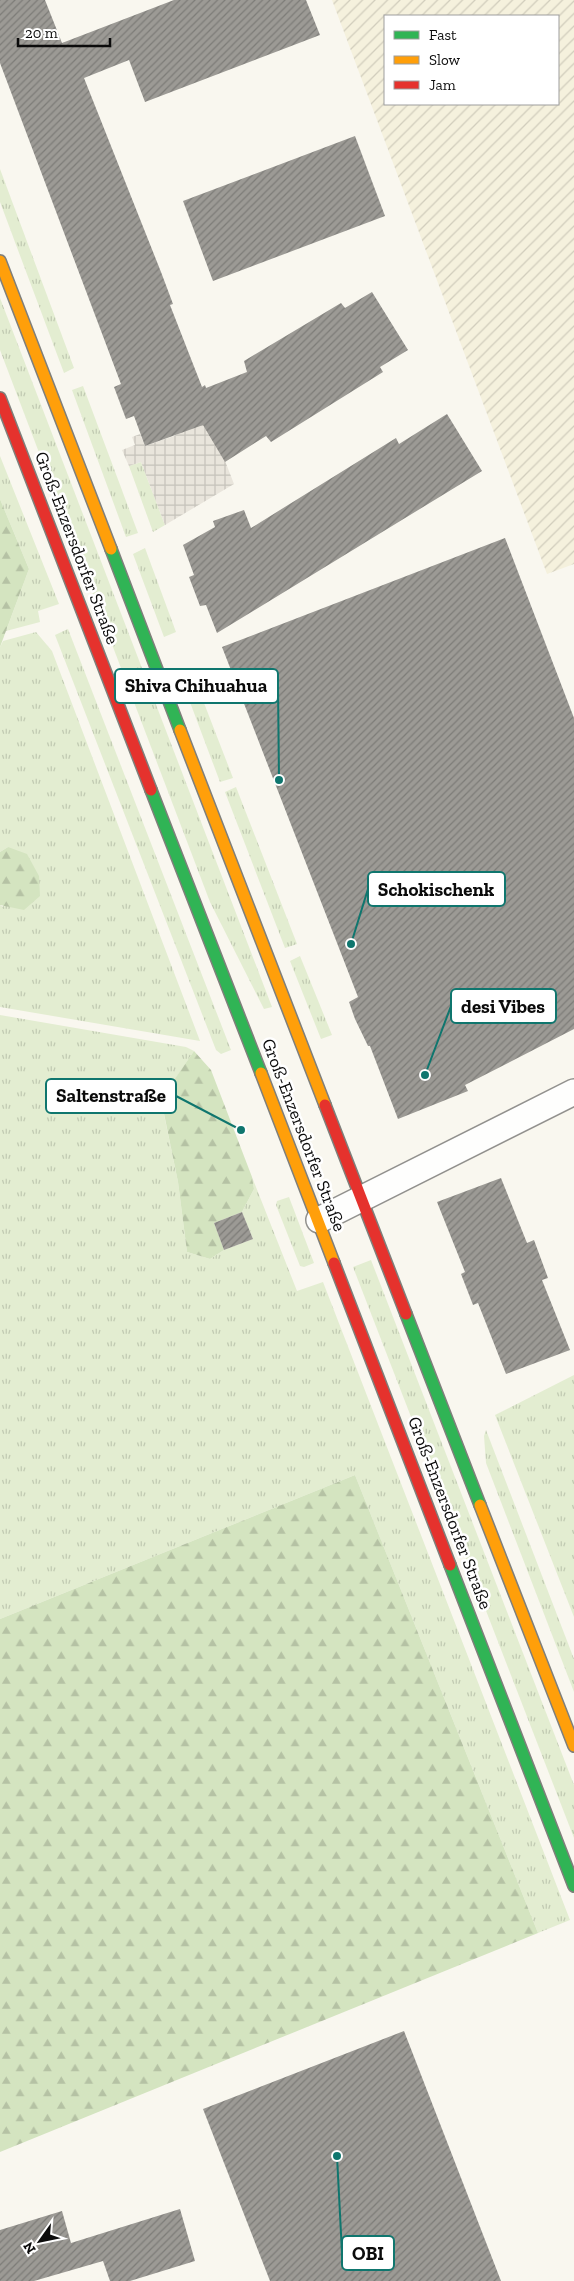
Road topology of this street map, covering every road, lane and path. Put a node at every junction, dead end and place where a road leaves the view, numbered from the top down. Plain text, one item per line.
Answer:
1 (0, 261) edge
2 (0, 398) edge
3 (574, 1092) edge
4 (360, 1199) junction
5 (319, 1220) junction
6 (574, 1746) edge
7 (574, 1886) edge

1 - 4 main road, Groß-Enzersdorfer Straße
2 - 5 main road, Groß-Enzersdorfer Straße
3 - 4 street
4 - 5 street
4 - 6 main road, Groß-Enzersdorfer Straße
5 - 7 main road, Groß-Enzersdorfer Straße

